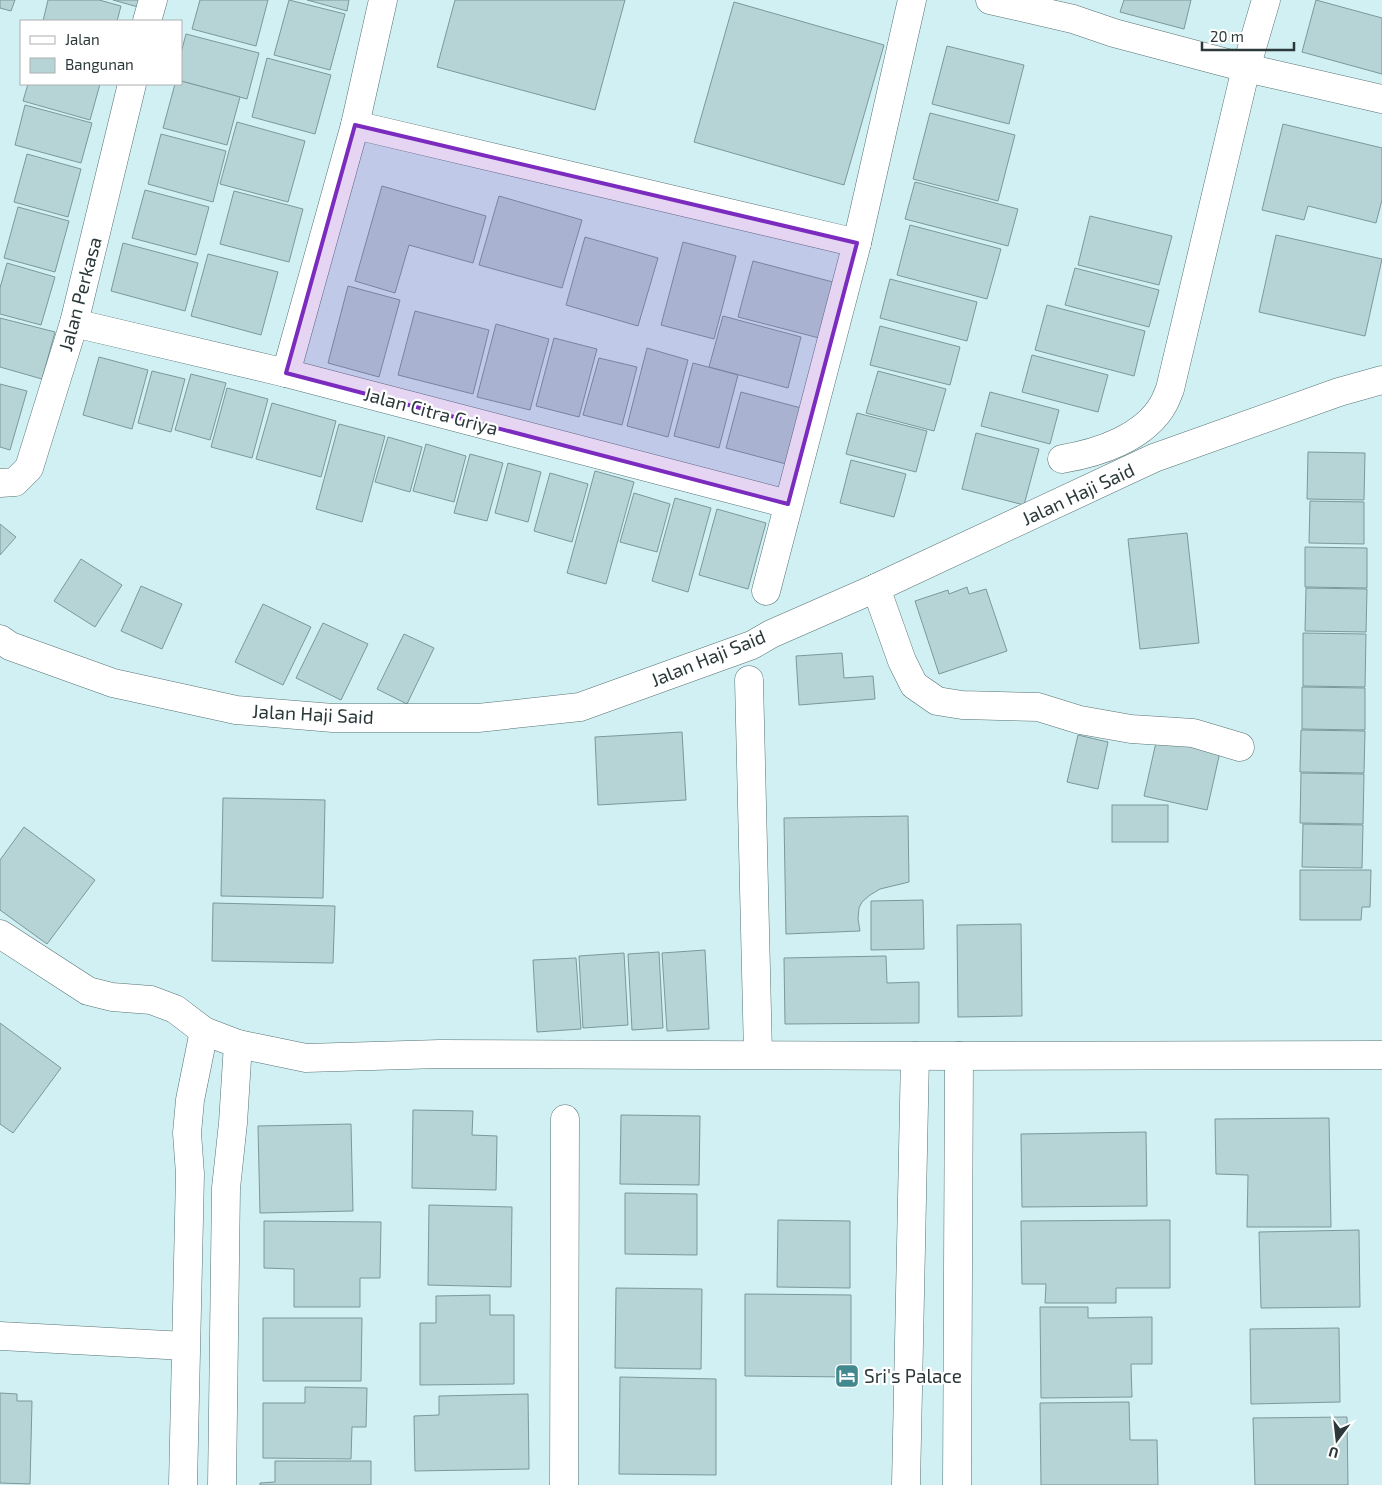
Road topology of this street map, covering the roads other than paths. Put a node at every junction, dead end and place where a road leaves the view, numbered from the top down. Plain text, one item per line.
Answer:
1 (152, 0) edge
2 (383, 0) edge
3 (912, 0) edge
4 (990, 0) edge
5 (1266, 0) edge
6 (147, 20) edge
7 (1246, 68) junction
8 (132, 85) edge
9 (1382, 99) edge
10 (355, 126) junction
11 (857, 243) junction
12 (74, 323) junction
13 (286, 373) junction
14 (1382, 380) edge
15 (1062, 458) dead end
16 (0, 483) edge
17 (788, 504) junction
18 (876, 588) junction
19 (766, 591) dead end
20 (0, 639) edge
21 (749, 680) dead end
22 (1240, 747) dead end
23 (0, 934) edge
24 (204, 1031) junction
25 (238, 1044) junction
26 (758, 1054) junction
27 (1382, 1055) edge
28 (915, 1056) junction
29 (959, 1056) junction
30 (565, 1119) dead end
31 (0, 1336) edge
32 (185, 1346) junction
33 (183, 1485) edge
34 (222, 1485) edge
35 (564, 1485) edge
36 (906, 1485) edge
37 (957, 1485) edge

1 - 6 street
2 - 10 street
3 - 11 street
4 - 7 street
5 - 7 street
7 - 9 street
7 - 15 street
8 - 12 street, Jalan Perkasa
10 - 11 street
10 - 13 street
11 - 17 street
12 - 13 street, Jalan Citra Griya
12 - 16 street, Jalan Perkasa
13 - 17 street, Jalan Citra Griya
14 - 18 street, Jalan Haji Said
17 - 19 street
18 - 20 street, Jalan Haji Said
18 - 22 street
21 - 26 street
23 - 24 street
24 - 25 street
24 - 32 street
25 - 26 street
25 - 34 street
26 - 28 street
27 - 29 street
28 - 29 street
28 - 36 street
29 - 37 street
30 - 35 street
31 - 32 street
32 - 33 street

